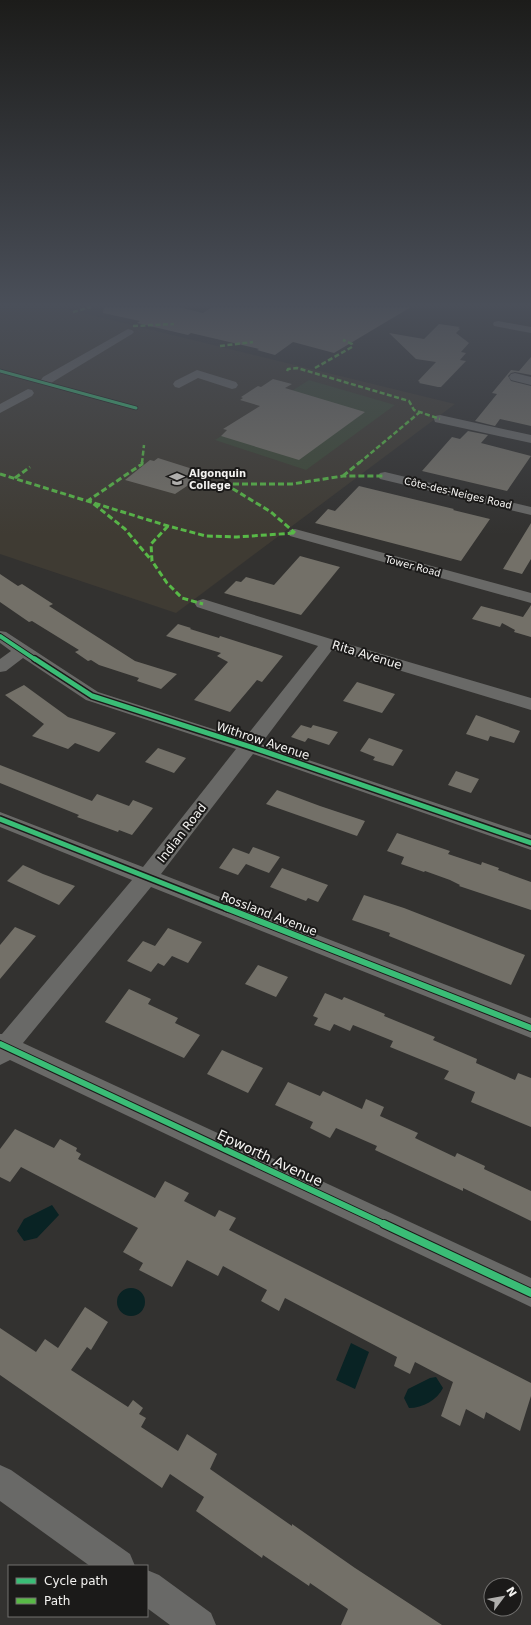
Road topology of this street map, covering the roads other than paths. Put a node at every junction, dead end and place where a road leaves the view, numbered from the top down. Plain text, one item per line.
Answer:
1 (225, 383) edge
2 (232, 385) dead end
3 (28, 393) dead end
4 (0, 409) edge
5 (440, 419) dead end
6 (531, 440) edge
7 (385, 476) dead end
8 (531, 511) edge
9 (295, 533) dead end
10 (531, 598) edge
11 (203, 604) dead end
12 (0, 636) edge
13 (328, 644) junction
14 (22, 651) junction
15 (0, 667) edge
16 (531, 704) edge
17 (250, 747) junction
18 (0, 819) edge
19 (531, 843) edge
20 (147, 877) junction
21 (531, 1028) edge
22 (2, 1048) edge
23 (531, 1292) edge
24 (0, 1481) edge
25 (117, 1565) edge
26 (148, 1588) edge
27 (200, 1625) edge

1 - 2 street
3 - 4 street
5 - 6 street
7 - 8 street, Côte-des-Neiges Road
9 - 10 street, Tower Road
11 - 13 street, Rita Avenue
12 - 14 street, Withrow Avenue
13 - 16 street, Rita Avenue
13 - 17 street, Indian Road
14 - 15 street
14 - 17 street, Withrow Avenue
17 - 19 street, Withrow Avenue
17 - 20 street, Indian Road
18 - 20 street, Rossland Avenue
20 - 21 street, Rossland Avenue
20 - 22 street, Indian Road
22 - 23 street, Epworth Avenue
24 - 25 street
26 - 27 street

